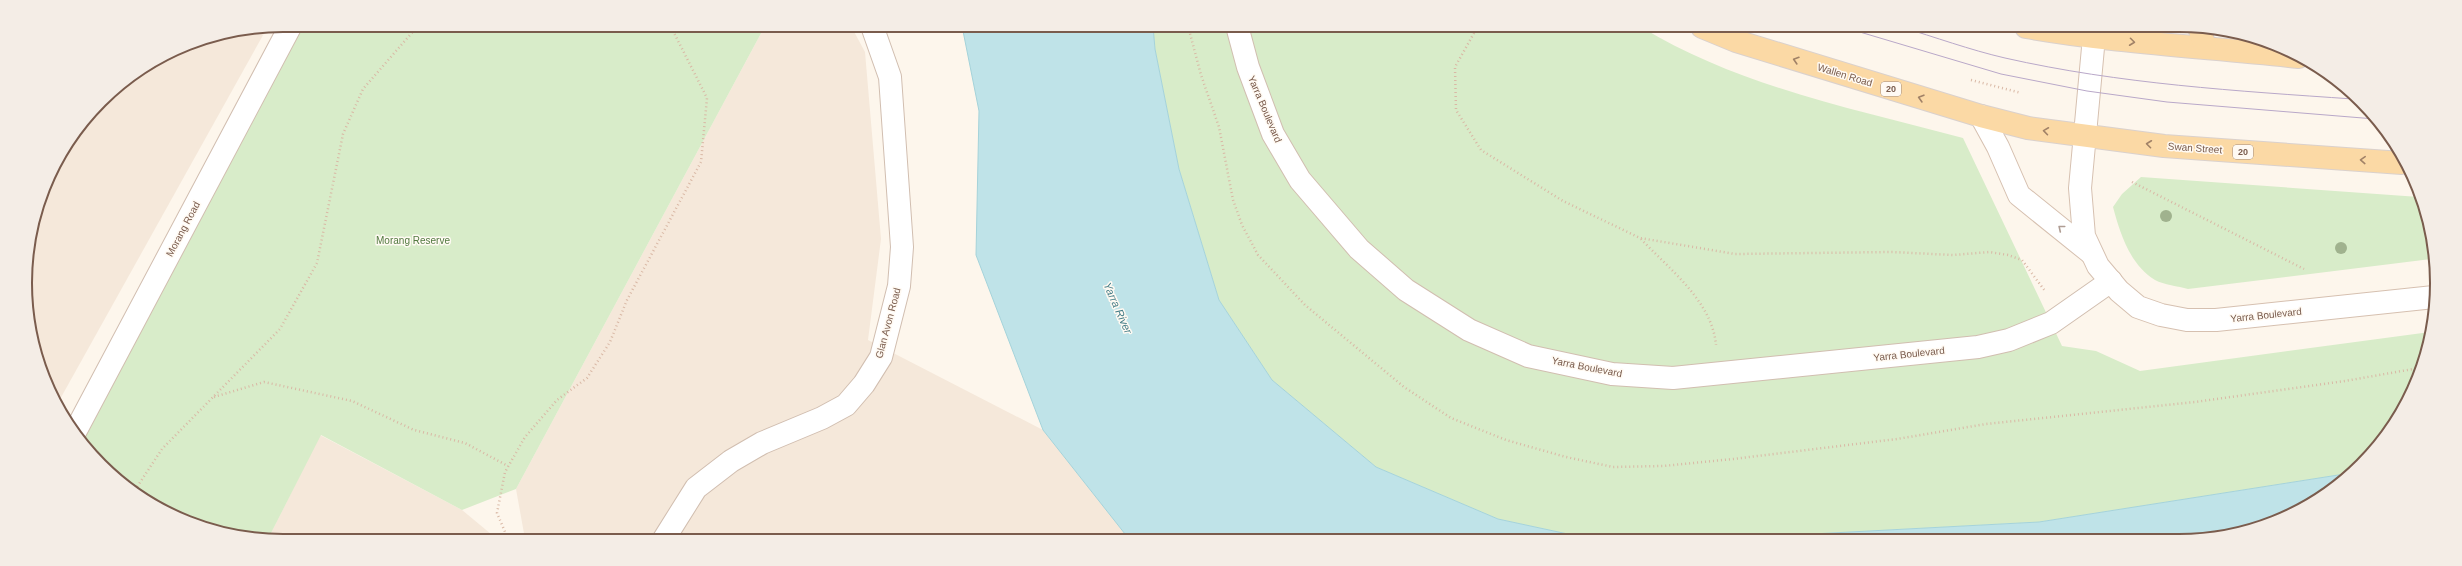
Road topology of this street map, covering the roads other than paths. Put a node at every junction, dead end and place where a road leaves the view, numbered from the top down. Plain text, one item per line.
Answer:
1 (286, 32) edge
2 (874, 32) edge
3 (1239, 32) edge
4 (1714, 32) edge
5 (2095, 32) edge
6 (2202, 37) edge
7 (2279, 53) edge
8 (1981, 116) junction
9 (2085, 136) junction
10 (2398, 162) edge
11 (2092, 253) junction
12 (2111, 281) junction
13 (2429, 298) edge
14 (78, 427) edge
15 (667, 534) edge

1 - 14 street, Morang Road
2 - 15 street, Glan Avon Road
3 - 12 street, Yarra Boulevard
8 -> 4 main road, Wallen Road / 20
5 -> 6 main road
5 - 9 street, Yarra Boulevard
6 - 7 main road
9 -> 8 main road, Wallen Road / 20
11 -> 8 street
10 -> 9 main road, Swan Street / 20
9 - 11 street, Yarra Boulevard
11 - 12 street, Yarra Boulevard
12 - 13 street, Yarra Boulevard

